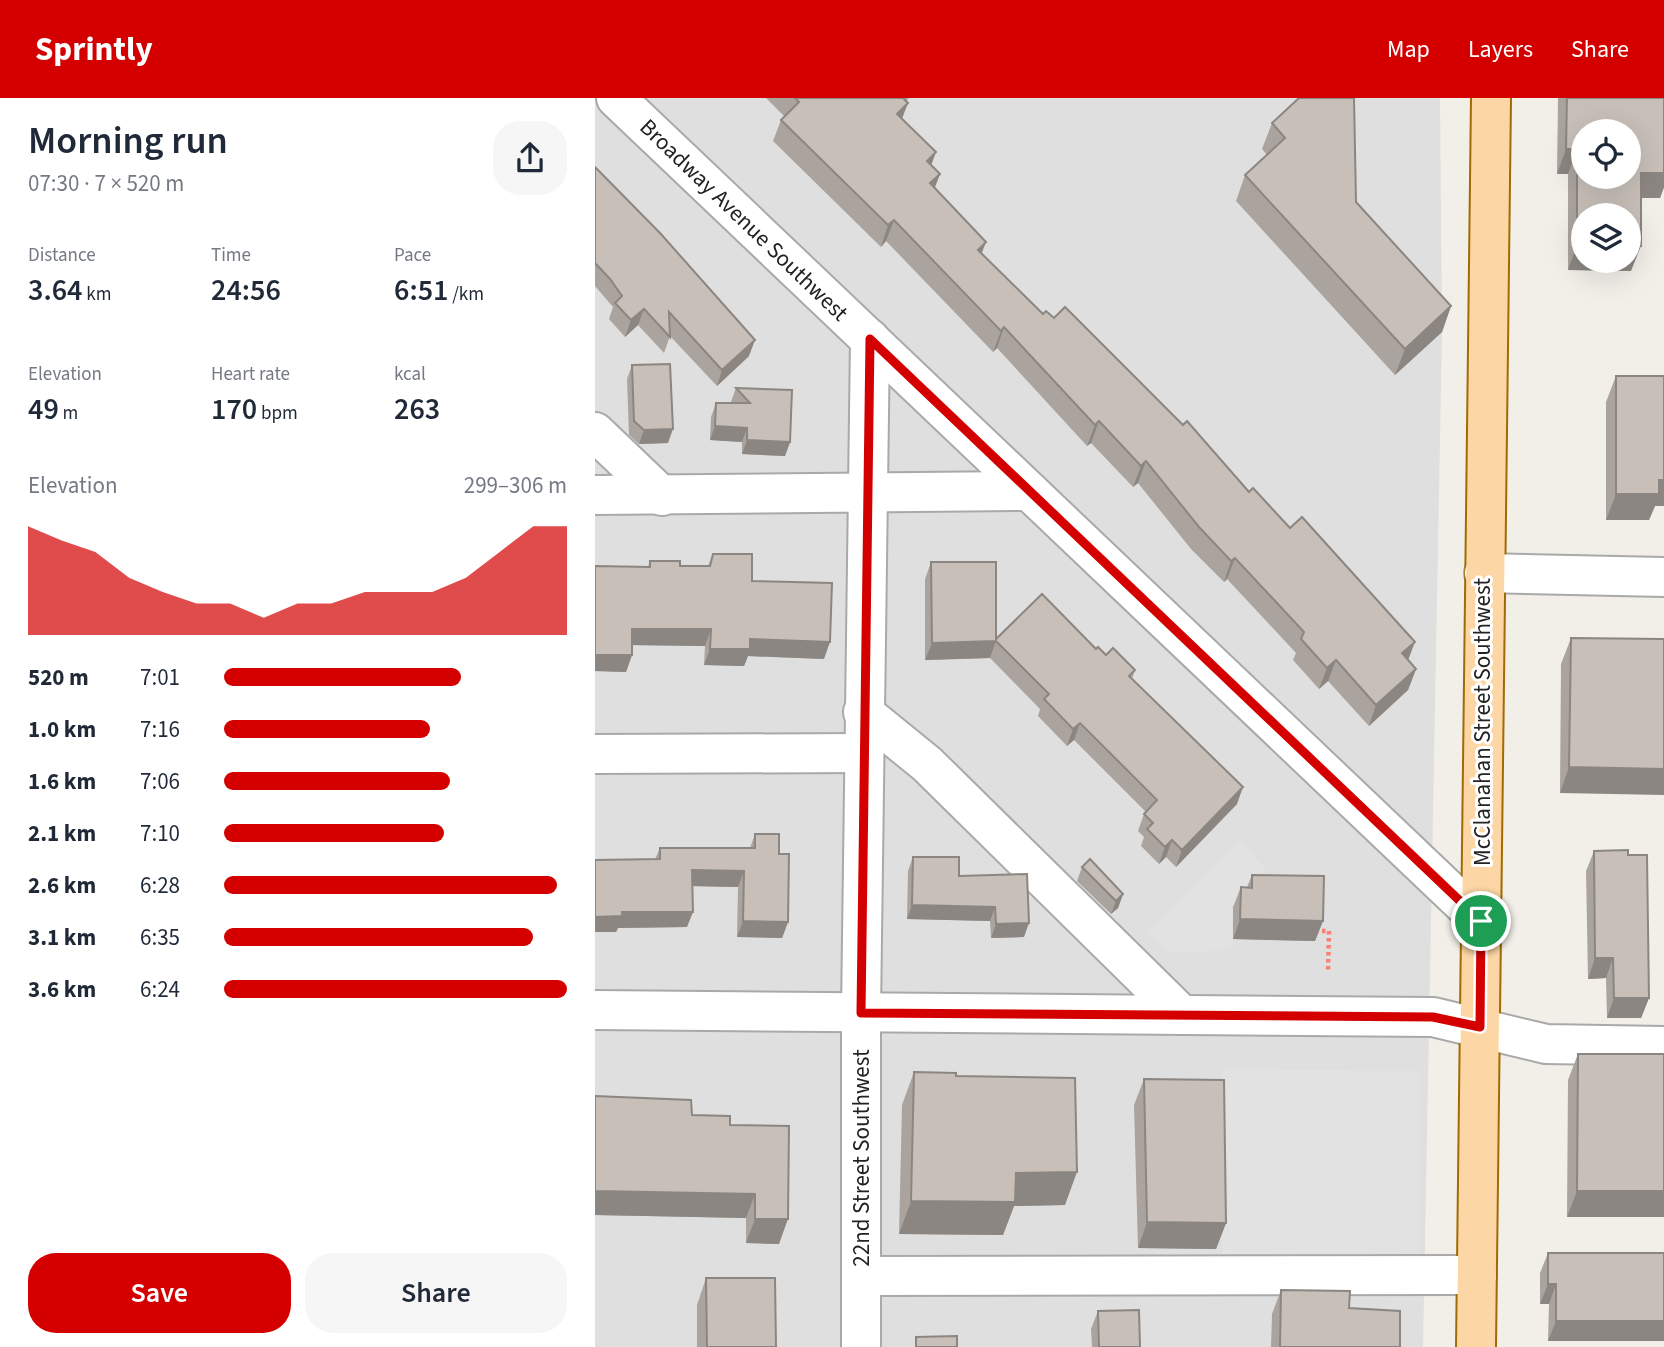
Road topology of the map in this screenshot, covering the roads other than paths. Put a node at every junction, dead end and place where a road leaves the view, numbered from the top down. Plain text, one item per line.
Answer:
1 (616, 98) edge
2 (1491, 98) edge
3 (870, 339) junction
4 (595, 432) edge
5 (1029, 491) junction
6 (595, 495) edge
7 (866, 495) junction
8 (662, 496) junction
9 (1483, 573) junction
10 (1664, 577) edge
11 (863, 712) junction
12 (863, 753) junction
13 (595, 754) edge
14 (1481, 921) junction
15 (595, 1010) edge
16 (861, 1013) junction
17 (1182, 1015) junction
18 (1480, 1027) junction
19 (1664, 1046) edge
20 (1477, 1275) junction
21 (861, 1276) junction
22 (861, 1347) edge
23 (1476, 1347) edge

1 - 3 street, Broadway Avenue Southwest
2 - 9 main road, McClanahan Street Southwest
3 - 5 street, Broadway Avenue Southwest
3 - 7 street, 22nd Street Southwest
4 - 8 street
5 - 7 street
5 - 14 street, Broadway Avenue Southwest
6 - 8 street
7 - 8 street
7 - 11 street, 22nd Street Southwest
9 - 10 street
9 - 14 main road, McClanahan Street Southwest
11 - 12 street, 22nd Street Southwest
11 - 17 street
12 - 13 street
12 - 16 street, 22nd Street Southwest
14 - 18 main road, McClanahan Street Southwest
15 - 16 street
16 - 17 street
16 - 21 street, 22nd Street Southwest
17 - 18 street
18 - 19 street
18 - 20 main road, McClanahan Street Southwest
20 - 21 street
20 - 23 main road, McClanahan Street Southwest
21 - 22 street, 22nd Street Southwest

